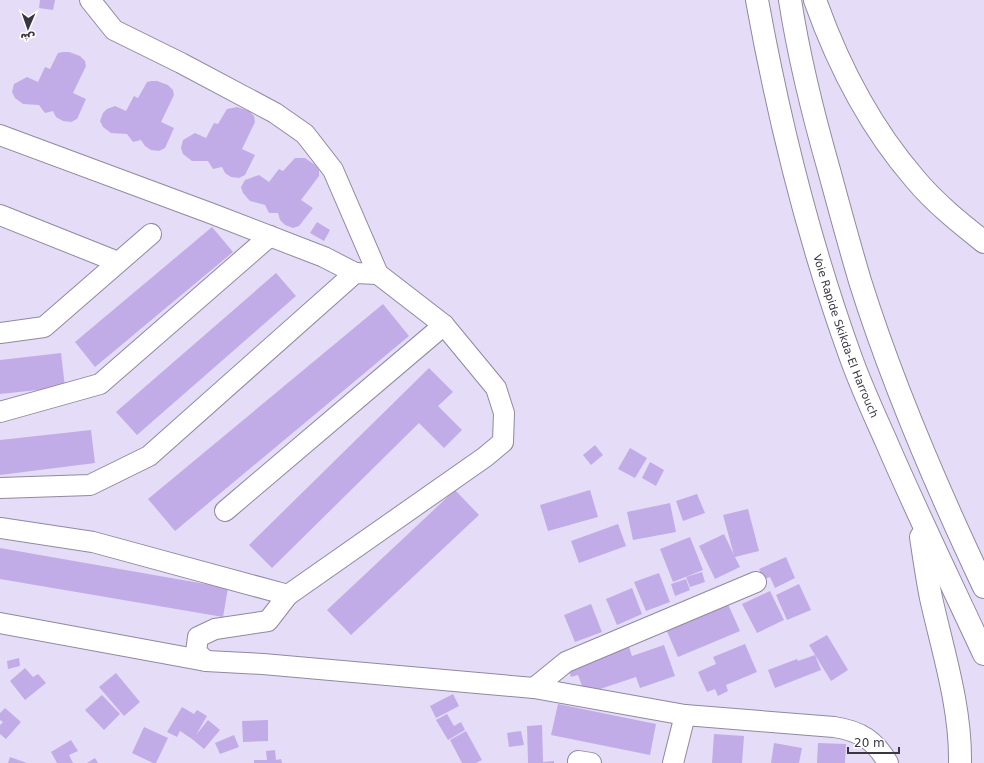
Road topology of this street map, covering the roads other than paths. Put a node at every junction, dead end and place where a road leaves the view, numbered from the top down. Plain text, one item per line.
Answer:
1 (90, 0) edge
2 (757, 0) edge
3 (790, 0) edge
4 (815, 0) edge
5 (0, 135) edge
6 (0, 215) edge
7 (152, 234) dead end
8 (270, 236) junction
9 (984, 242) edge
10 (118, 262) junction
11 (355, 274) junction
12 (378, 274) junction
13 (444, 325) junction
14 (0, 333) edge
15 (0, 412) edge
16 (0, 488) edge
17 (916, 509) junction
18 (225, 511) dead end
19 (0, 528) edge
20 (756, 582) dead end
21 (984, 587) edge
22 (288, 595) junction
23 (0, 623) edge
24 (984, 654) edge
25 (206, 661) junction
26 (534, 688) junction
27 (685, 715) junction
28 (672, 763) edge
29 (888, 763) edge
30 (960, 763) edge

1 - 12 street
2 - 17 highway, Voie Rapide Skikda-El Harrouch
3 - 21 highway
4 - 9 highway
5 - 8 street
6 - 10 street
7 - 10 street
8 - 11 street
8 - 15 street
10 - 14 street
11 - 12 street
11 - 16 street
12 - 13 street
13 - 18 street
13 - 22 street
17 - 24 highway, Voie Rapide Skikda-El Harrouch
17 - 30 highway
19 - 22 street
20 - 26 street
22 - 25 street
23 - 25 street
25 - 26 street
26 - 27 street
27 - 28 street
27 - 29 street

